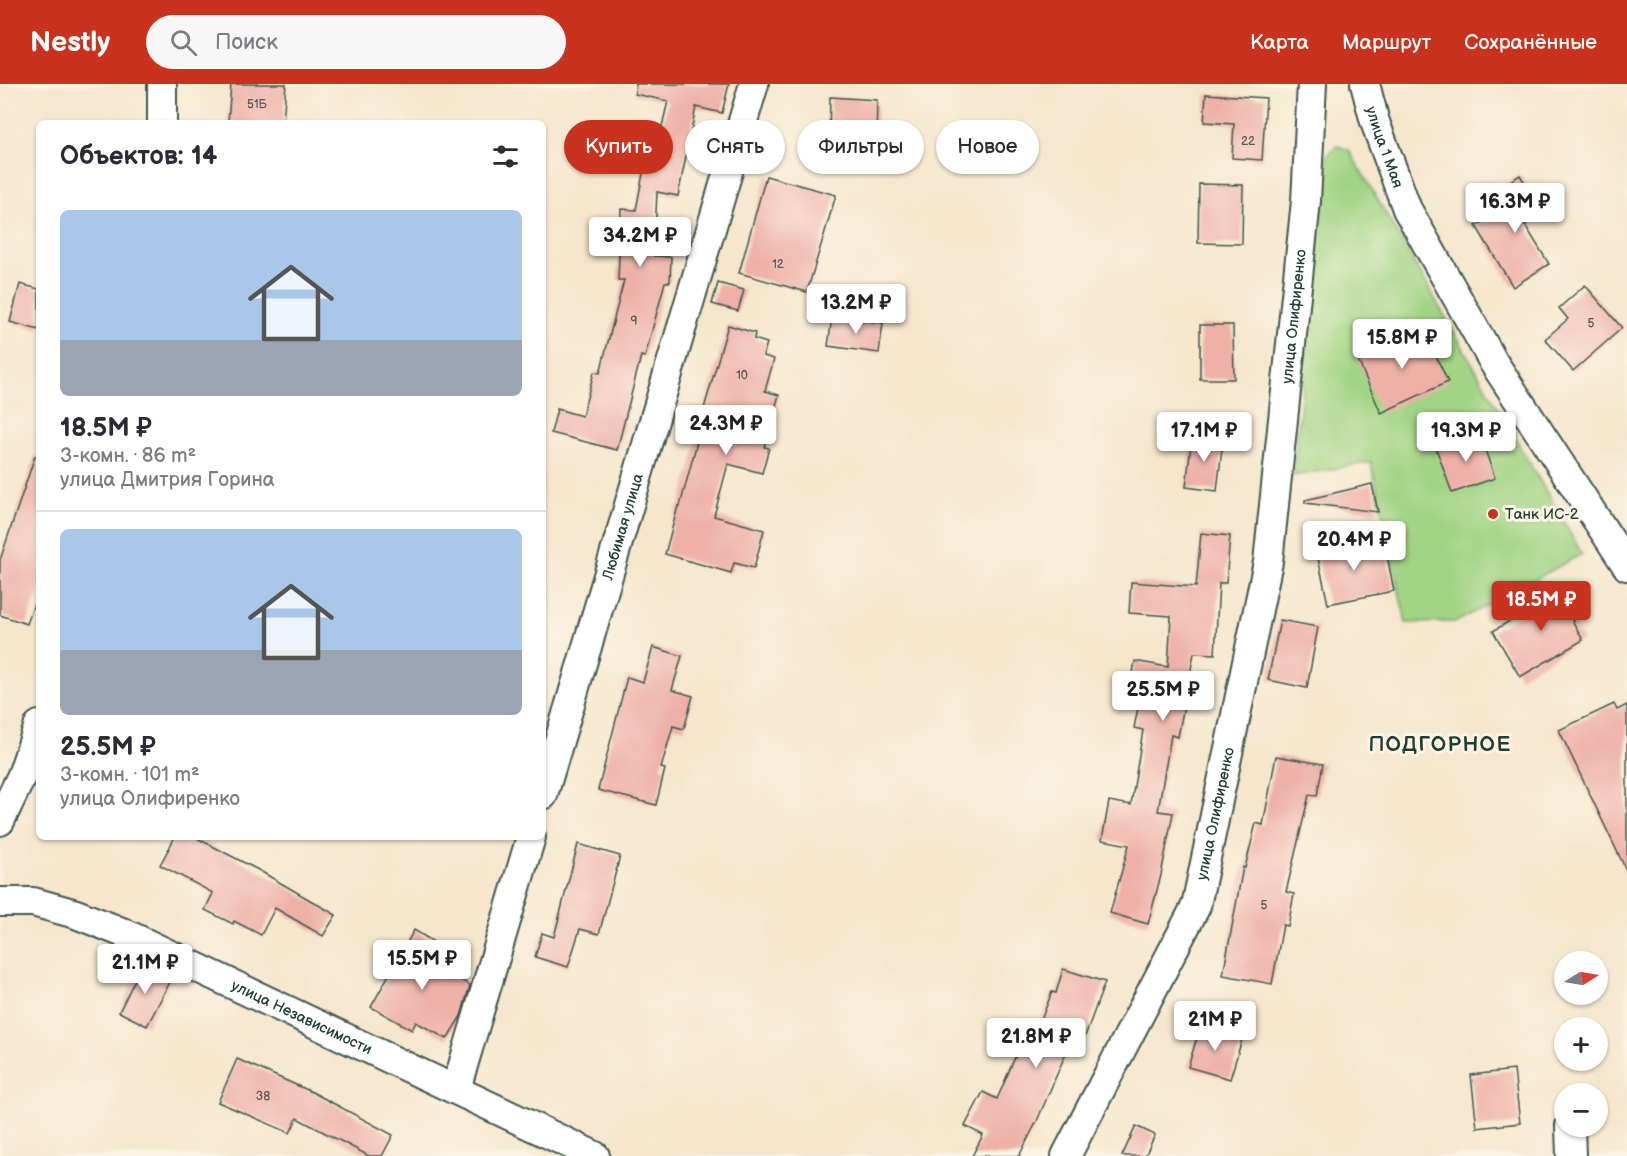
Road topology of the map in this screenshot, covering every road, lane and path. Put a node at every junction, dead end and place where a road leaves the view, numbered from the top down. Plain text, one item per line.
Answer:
1 (162, 84) edge
2 (754, 84) edge
3 (1312, 84) edge
4 (1365, 84) edge
5 (162, 120) edge
6 (1627, 566) edge
7 (36, 734) edge
8 (546, 785) edge
9 (0, 820) edge
10 (530, 840) edge
11 (0, 902) edge
12 (456, 1089) junction
13 (1570, 1137) edge
14 (595, 1156) edge
15 (1066, 1156) edge
16 (1571, 1156) edge

1 - 5 street
2 - 8 street, Любимая улица
3 - 15 street, улица Олифиренко
4 - 6 street, улица 1 Мая
7 - 9 street
10 - 12 street
11 - 12 street, улица Независимости
12 - 14 street, улица Независимости
13 - 16 street

